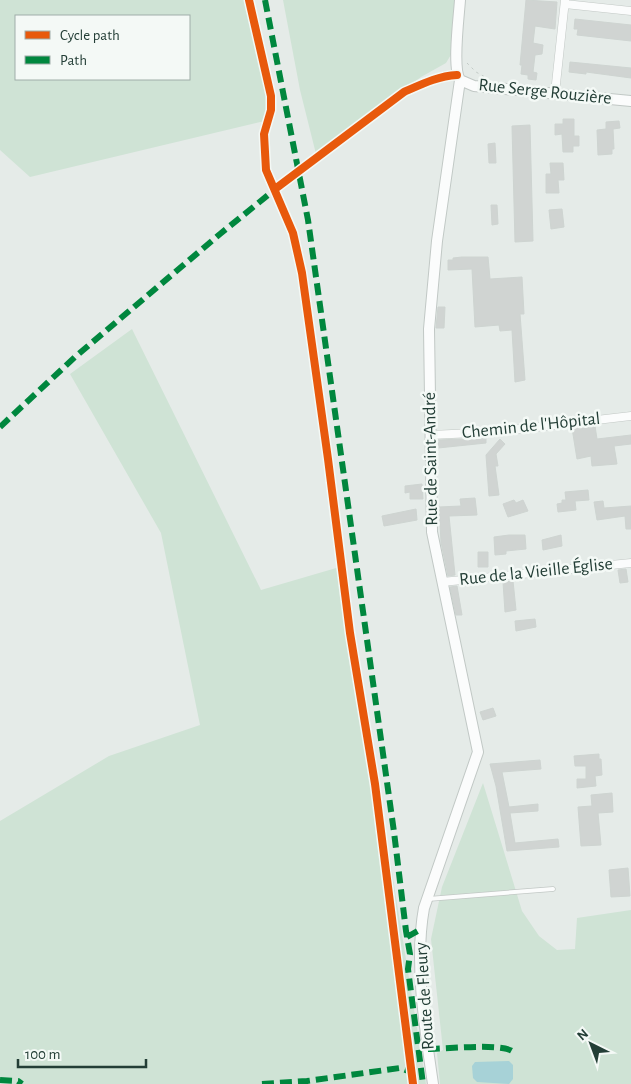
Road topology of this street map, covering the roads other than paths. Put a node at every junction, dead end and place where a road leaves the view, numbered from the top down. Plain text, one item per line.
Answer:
1 (460, 0) edge
2 (565, 2) edge
3 (631, 11) edge
4 (460, 80) junction
5 (555, 93) junction
6 (631, 101) edge
7 (631, 416) edge
8 (431, 435) junction
9 (631, 562) edge
10 (442, 582) junction
11 (553, 889) dead end
12 (426, 904) junction
13 (433, 1084) edge

1 - 4 street, Rue de Saint-André
2 - 3 street
2 - 5 street
4 - 5 street, Rue Serge Rouzière
4 - 8 street, Rue de Saint-André
5 - 6 street, Rue Serge Rouzière
7 - 8 street, Chemin de l'Hôpital
8 - 10 street, Rue de Saint-André
9 - 10 street, Rue de la Vieille Église
10 - 12 street, Rue de Saint-André
11 - 12 lane
12 - 13 street, Route de Fleury

